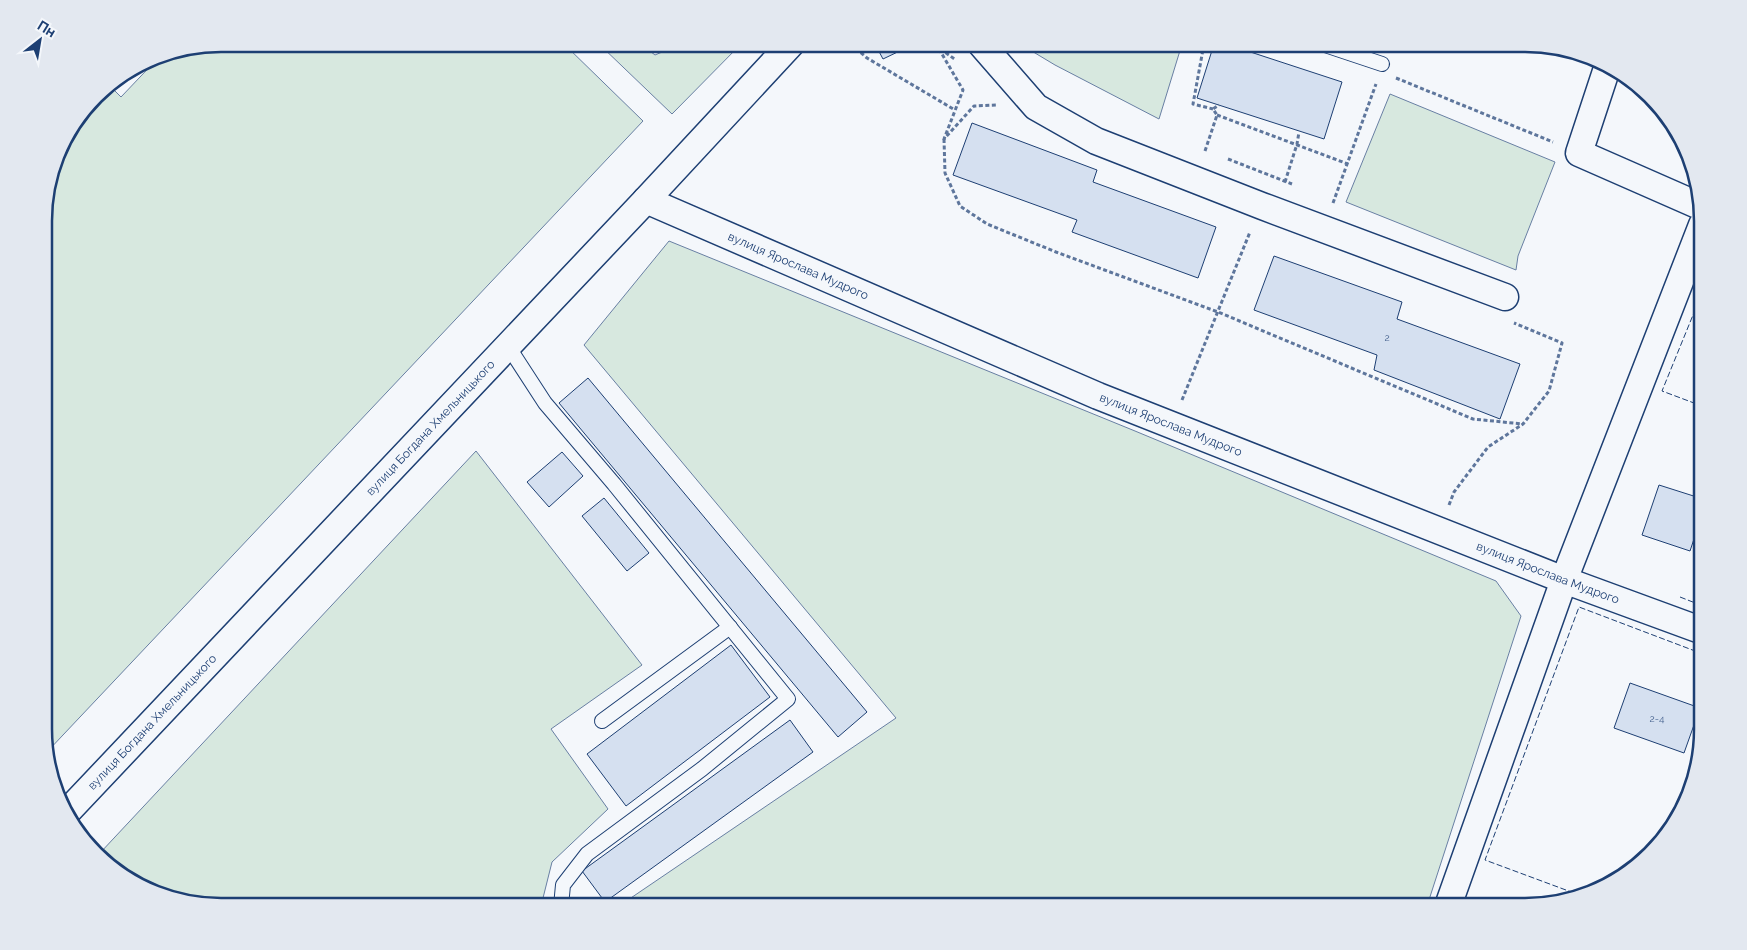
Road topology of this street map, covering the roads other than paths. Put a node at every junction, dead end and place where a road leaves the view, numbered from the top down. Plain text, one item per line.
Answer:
1 (784, 52) edge
2 (989, 52) edge
3 (1342, 52) edge
4 (1381, 68) road end
5 (1605, 73) edge
6 (646, 200) junction
7 (1693, 203) edge
8 (1694, 246) edge
9 (1508, 309) road end
10 (508, 346) junction
11 (1564, 580) junction
12 (730, 627) junction
13 (1694, 628) edge
14 (602, 722) dead end
15 (72, 807) edge
16 (1451, 897) edge
17 (562, 898) edge

1 - 6 street, вулиця Богдана Хмельницького
2 - 9 street
3 - 4 lane
5 - 7 street
6 - 10 street, вулиця Богдана Хмельницького
6 - 11 street, вулиця Ярослава Мудрого
8 - 11 street
10 - 12 lane
10 - 15 street, вулиця Богдана Хмельницького
11 - 13 street, вулиця Ярослава Мудрого
11 - 16 street
12 - 14 lane
12 - 17 lane

